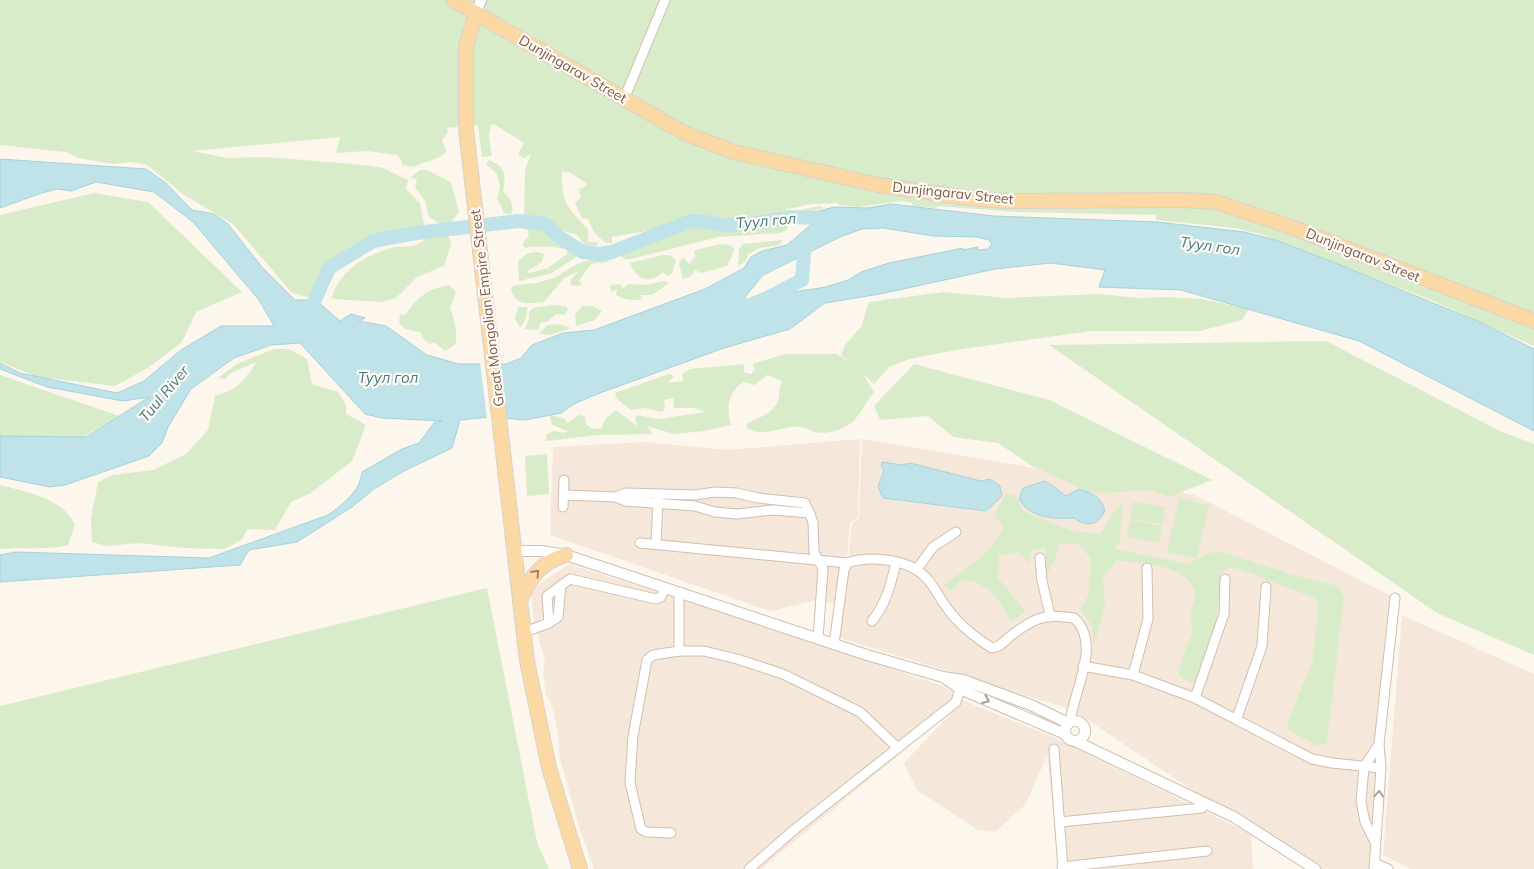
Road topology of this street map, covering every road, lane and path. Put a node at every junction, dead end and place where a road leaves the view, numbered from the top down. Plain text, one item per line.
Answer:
1 (453, 0) edge
2 (481, 0) edge
3 (664, 0) edge
4 (476, 13) junction
5 (624, 99) junction
6 (1534, 321) edge
7 (564, 480) dead end
8 (564, 495) junction
9 (658, 498) junction
10 (563, 507) dead end
11 (810, 513) junction
12 (956, 532) dead end
13 (640, 543) dead end
14 (656, 544) junction
15 (515, 551) junction
16 (566, 555) junction
17 (1040, 558) dead end
18 (818, 560) junction
19 (896, 562) junction
20 (847, 563) junction
21 (1147, 568) dead end
22 (917, 569) junction
23 (1225, 579) dead end
24 (561, 585) junction
25 (1266, 587) dead end
26 (665, 588) junction
27 (680, 593) junction
28 (1395, 598) dead end
29 (519, 604) junction
30 (1050, 615) junction
31 (872, 621) dead end
32 (549, 623) junction
33 (522, 633) junction
34 (818, 639) junction
35 (834, 644) junction
36 (679, 651) junction
37 (1083, 666) junction
38 (1132, 675) junction
39 (943, 677) junction
40 (960, 688) junction
41 (1195, 698) junction
42 (1237, 718) junction
43 (1072, 722) junction
44 (1065, 734) junction
45 (1085, 735) junction
46 (1075, 742) junction
47 (1379, 744) junction
48 (898, 748) junction
49 (1054, 749) dead end
50 (1099, 754) junction
51 (1364, 767) junction
52 (1381, 768) junction
53 (1202, 808) dead end
54 (1060, 822) junction
55 (671, 833) dead end
56 (1375, 842) junction
57 (1207, 851) dead end
58 (1374, 866) edge
59 (1063, 868) edge
60 (580, 869) edge
61 (749, 869) edge
62 (1315, 869) edge
63 (1388, 869) edge

1 - 4 main road, Dunjingarav Street
2 - 4 street
3 - 5 street
4 - 5 main road, Dunjingarav Street
4 - 15 main road, Great Mongolian Empire Street
5 - 6 main road, Dunjingarav Street
7 - 8 street
8 - 9 street
8 - 10 street
9 - 11 street
9 - 11 street
9 - 14 street
11 - 18 street
12 - 22 street
13 - 14 street
14 - 18 street
15 - 16 street
15 - 29 main road, Great Mongolian Empire Street
16 - 26 street
29 -> 16 main road
17 - 30 street
18 - 20 street
18 - 34 street
19 - 20 street
19 - 22 street
19 - 31 street
20 - 35 street
21 - 38 street
22 - 30 street
23 - 41 street
24 - 26 street
24 - 32 street
24 - 32 street
25 - 42 street
26 - 27 street
27 - 34 street
27 - 36 street
28 - 47 street
29 - 33 main road, Great Mongolian Empire Street
30 - 37 street
32 - 33 street
33 - 60 main road, Great Mongolian Empire Street
34 - 35 street
35 - 39 street
36 - 48 street
36 - 55 street
37 - 38 street
37 - 43 street
38 - 41 street
39 - 40 street
39 - 43 street
40 -> 44 street
40 - 48 street
41 - 42 street
42 - 51 street
43 - 44 street
43 - 45 street
44 - 46 street
45 - 46 street
45 - 50 street
46 - 50 street
47 - 51 street
47 - 52 street
48 - 61 street
49 - 54 street
50 - 62 street
51 - 52 street
51 - 56 street
56 -> 52 street
53 - 54 street
54 - 59 street
56 - 58 street
57 - 59 street
58 - 63 street

